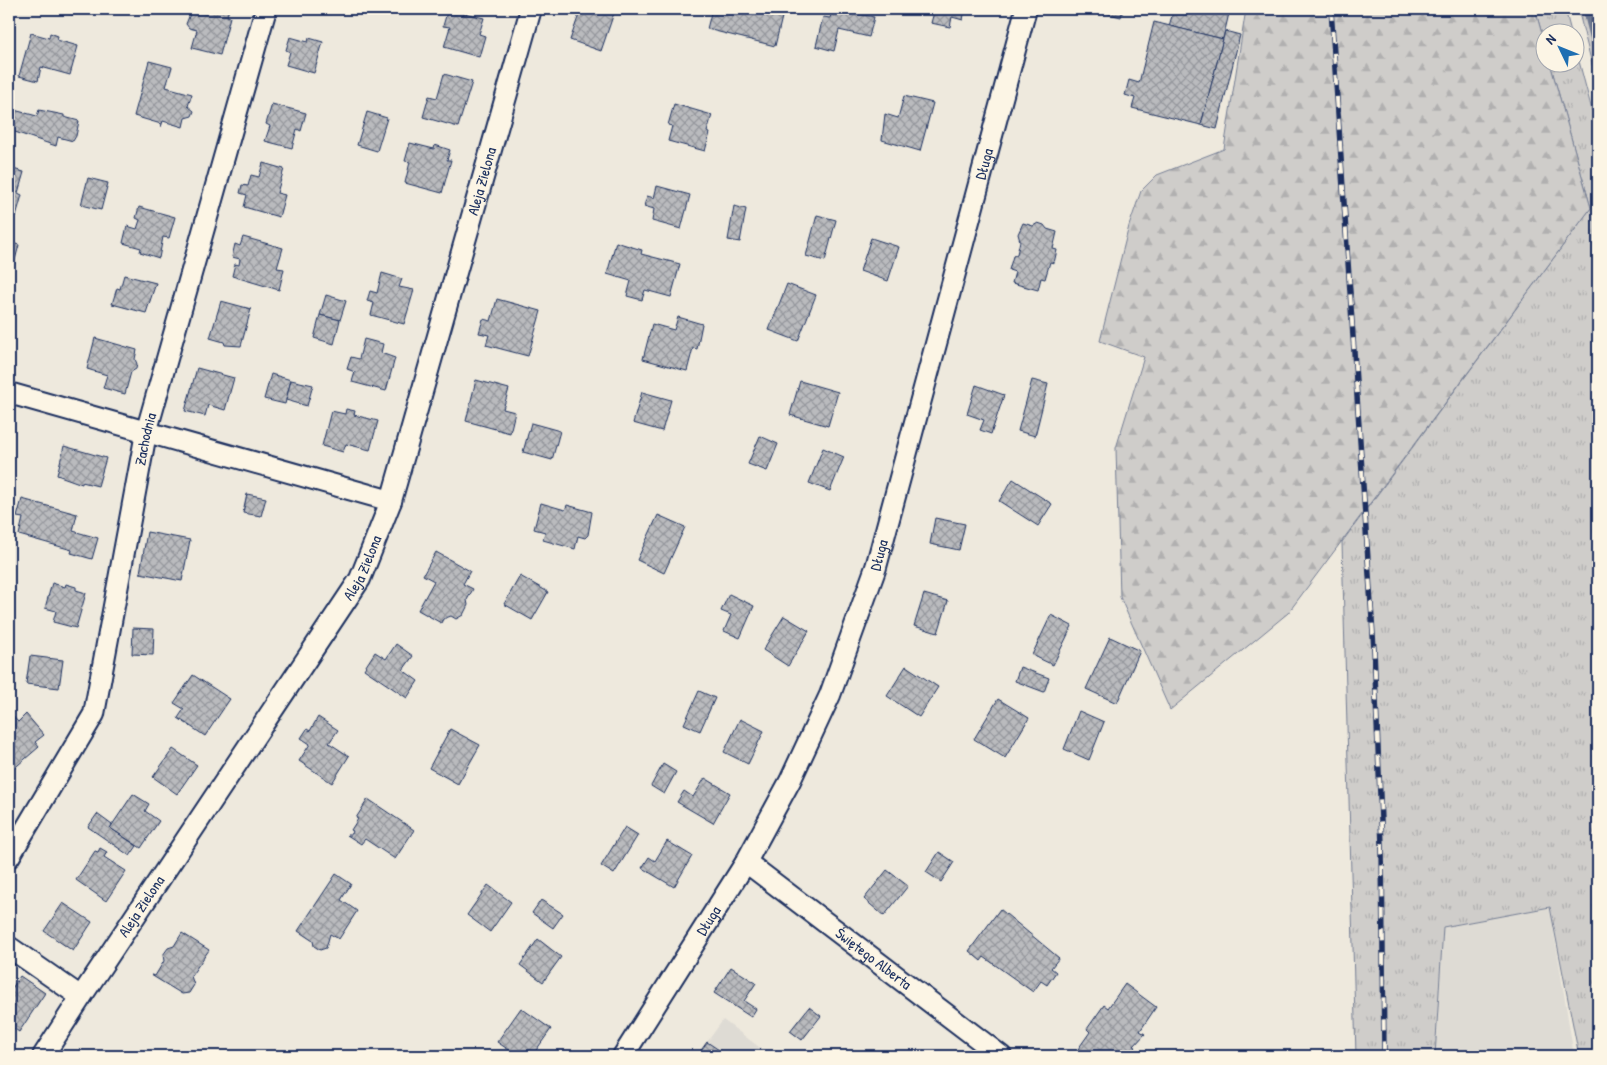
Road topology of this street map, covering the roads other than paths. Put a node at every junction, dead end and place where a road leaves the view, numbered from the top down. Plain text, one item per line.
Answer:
1 (266, 9) edge
2 (531, 9) edge
3 (1026, 9) edge
4 (9, 393) edge
5 (146, 433) junction
6 (391, 501) junction
7 (9, 858) edge
8 (746, 862) junction
9 (9, 947) edge
10 (81, 997) junction
11 (43, 1056) edge
12 (623, 1056) edge
13 (1001, 1056) edge

1 - 5 street, Zachodnia
2 - 6 street, Aleja Zielona
3 - 8 street, Długa
4 - 5 street
5 - 6 street
5 - 7 street, Zachodnia
6 - 10 street, Aleja Zielona
8 - 12 street, Długa
8 - 13 street, Świętego Alberta
9 - 10 street
10 - 11 street, Aleja Zielona

